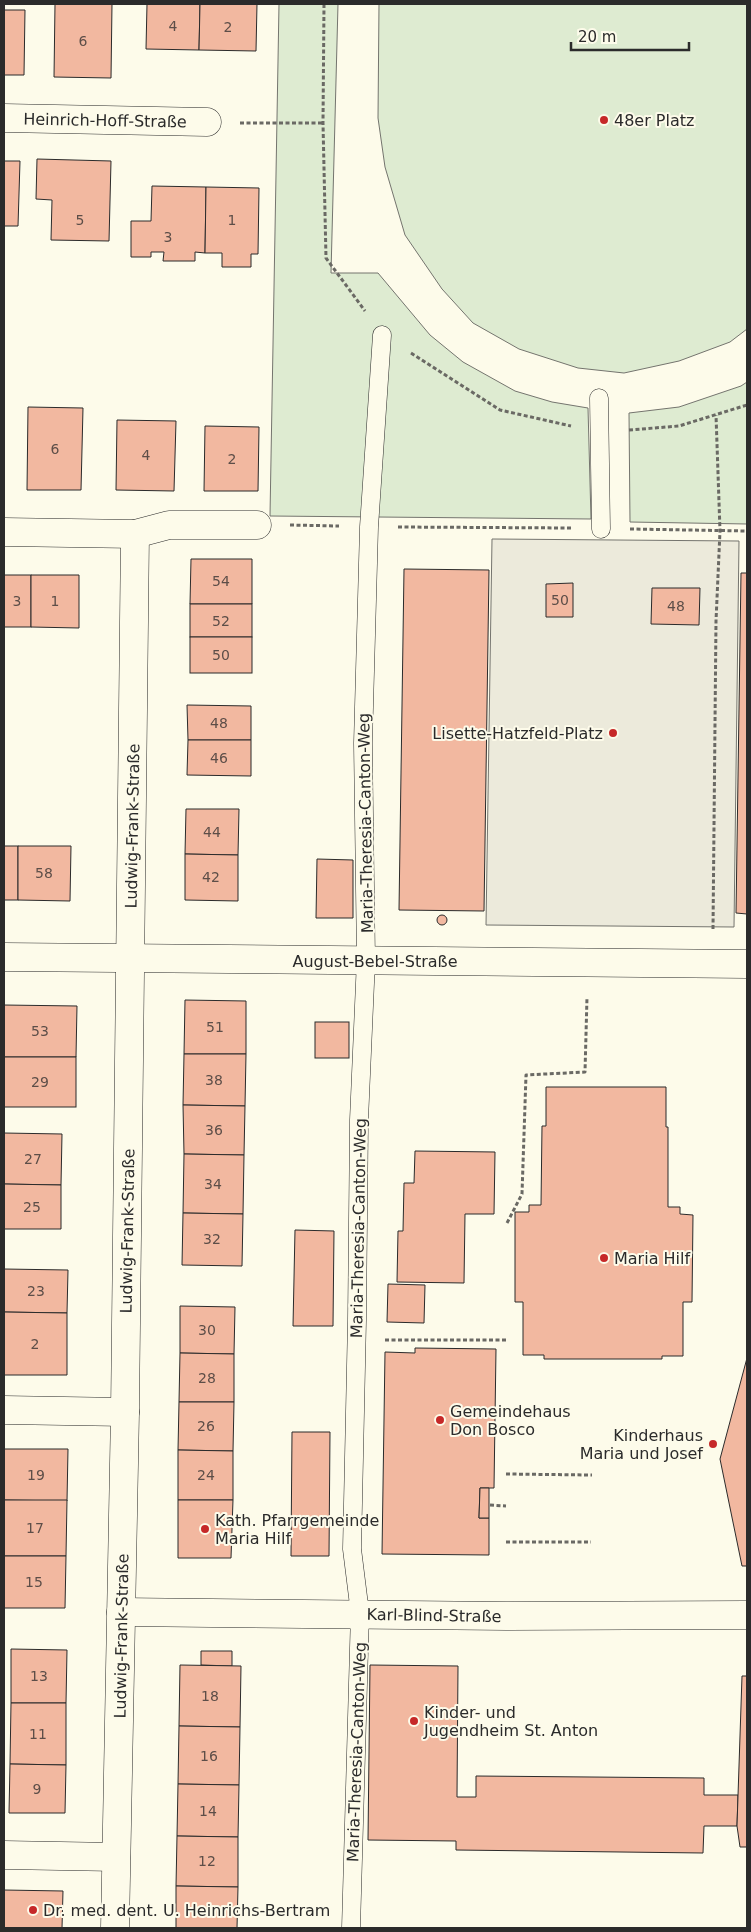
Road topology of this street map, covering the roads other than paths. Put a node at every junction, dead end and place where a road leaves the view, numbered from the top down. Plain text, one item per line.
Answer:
1 (4, 118) edge
2 (207, 122) dead end
3 (382, 335) road end
4 (599, 398) dead end
5 (257, 524) dead end
6 (602, 529) road end
7 (4, 532) edge
8 (135, 534) junction
9 (4, 957) edge
10 (131, 959) junction
11 (366, 960) junction
12 (747, 964) edge
13 (4, 1410) edge
14 (125, 1412) junction
15 (121, 1612) junction
16 (360, 1614) junction
17 (747, 1615) edge
18 (4, 1855) edge
19 (116, 1857) junction
20 (115, 1928) edge
21 (351, 1928) edge

1 - 2 street, Heinrich-Hoff-Straße
3 - 11 lane, Maria-Theresia-Canton-Weg
4 - 6 lane
5 - 8 street
7 - 8 street
8 - 10 street, Ludwig-Frank-Straße
9 - 10 street, August-Bebel-Straße
10 - 11 street, August-Bebel-Straße
10 - 14 street, Ludwig-Frank-Straße
11 - 12 street, August-Bebel-Straße
11 - 16 lane, Maria-Theresia-Canton-Weg
13 - 14 street
14 - 15 street, Ludwig-Frank-Straße
15 - 16 street, Karl-Blind-Straße
15 - 19 street, Ludwig-Frank-Straße
16 - 17 street, Karl-Blind-Straße
16 - 21 lane, Maria-Theresia-Canton-Weg
18 - 19 street
19 - 20 street, Ludwig-Frank-Straße

